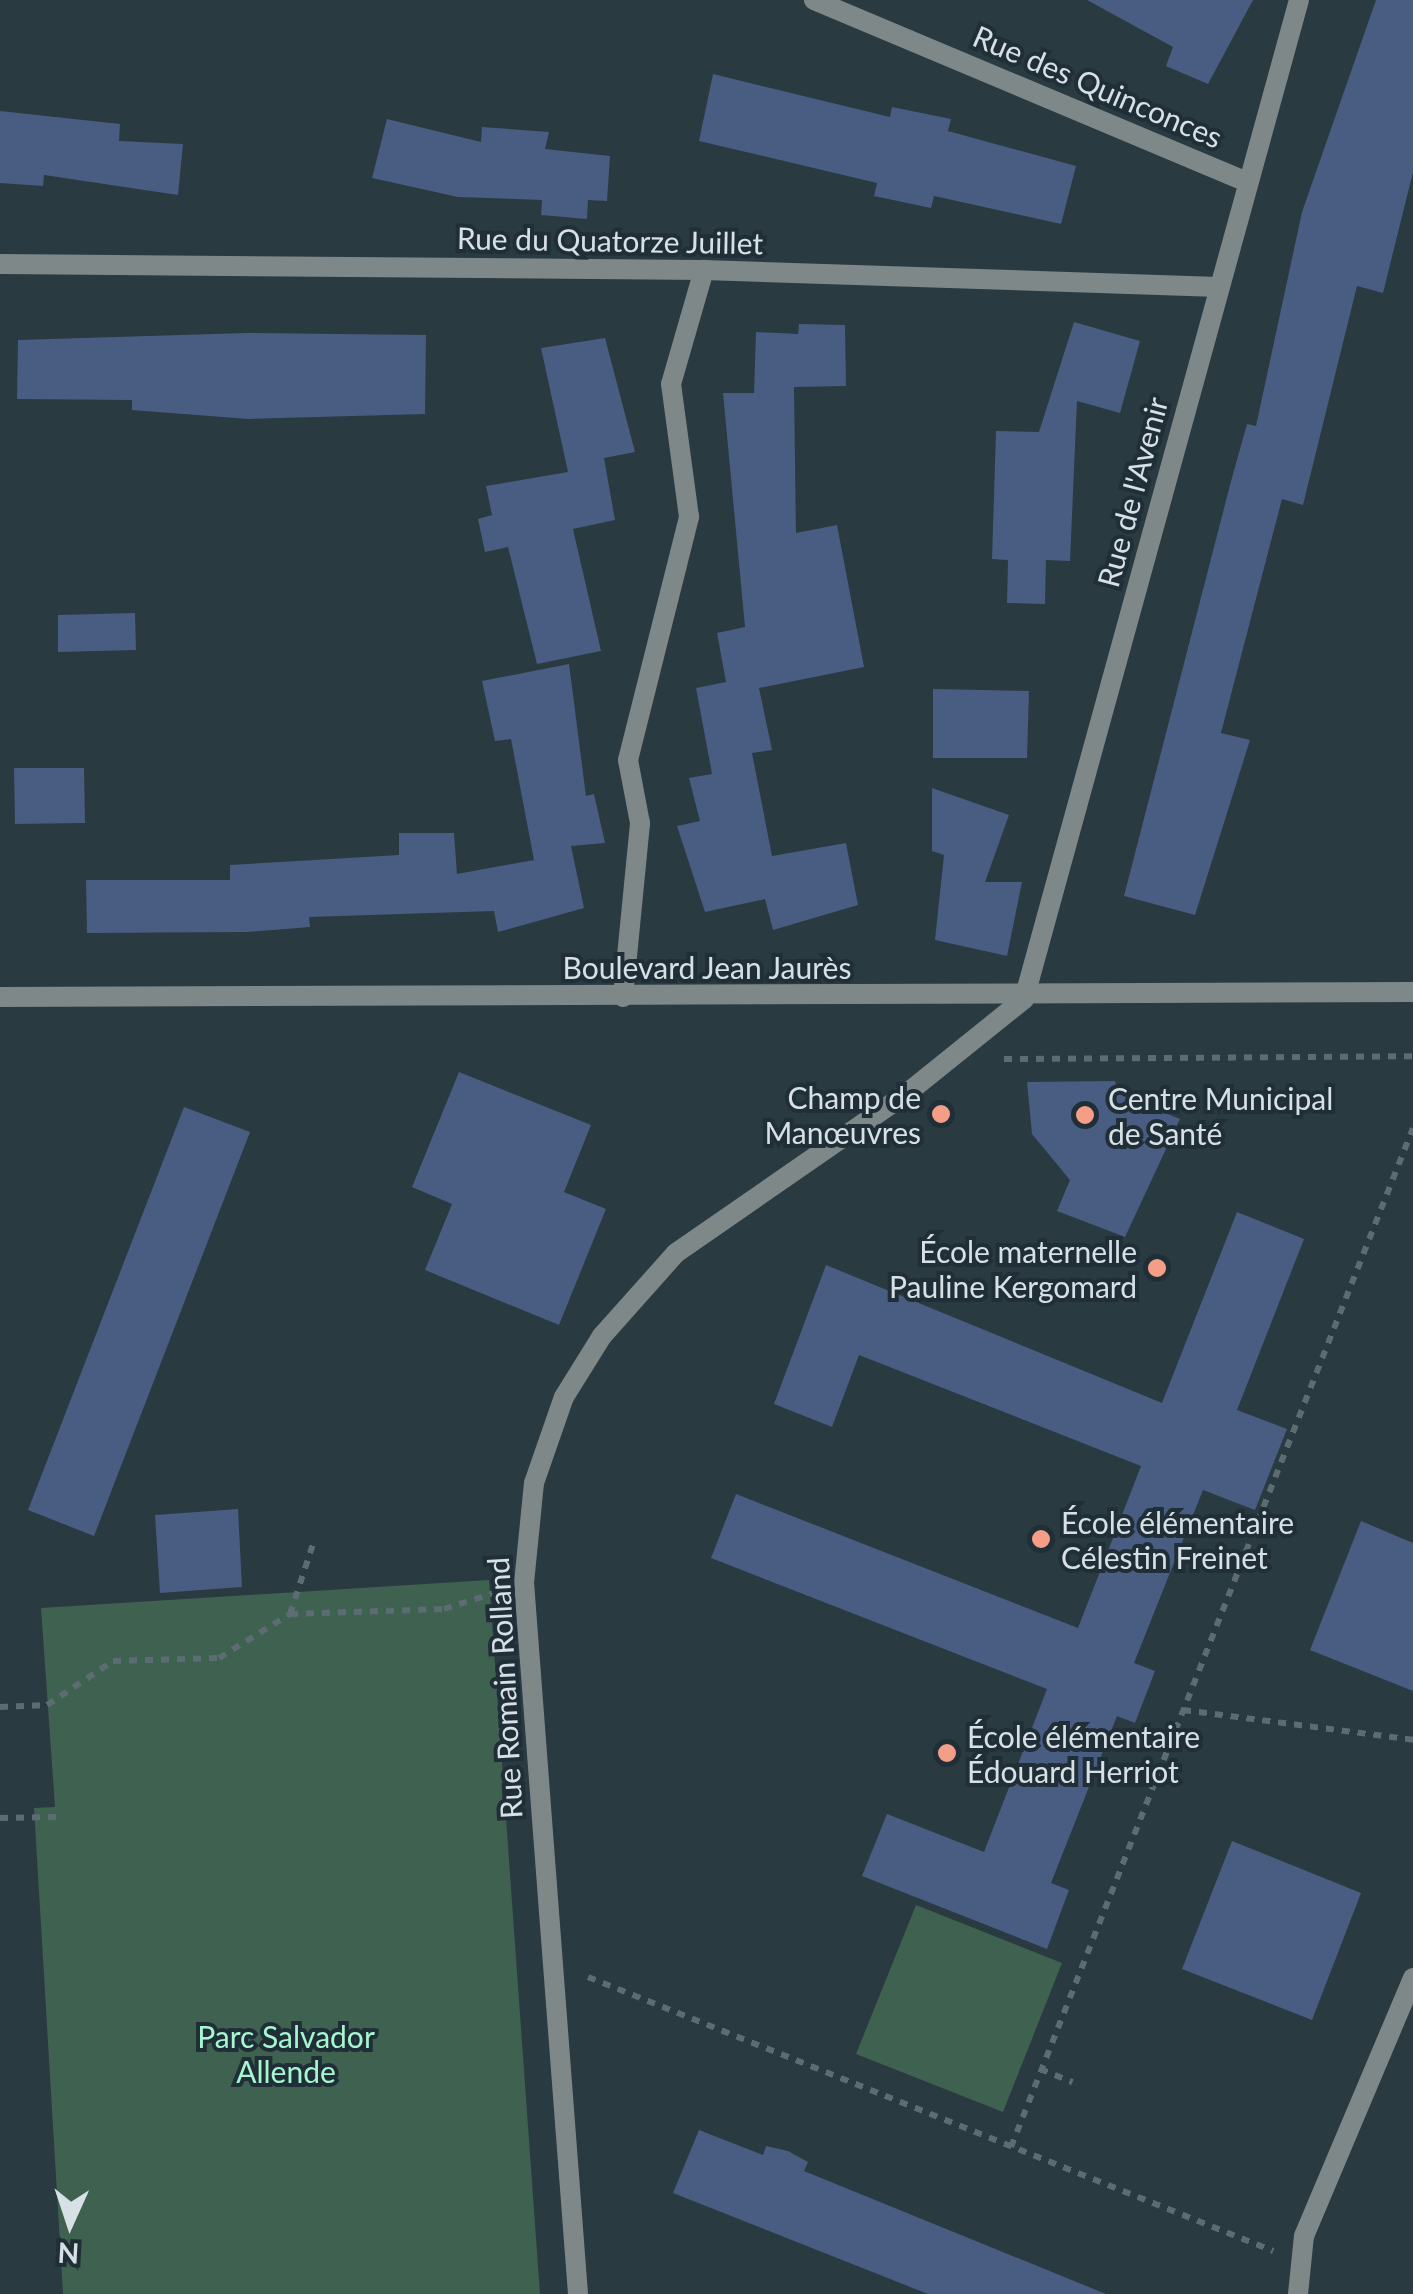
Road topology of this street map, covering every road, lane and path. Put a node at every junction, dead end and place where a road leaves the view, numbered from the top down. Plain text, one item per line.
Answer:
1 (814, 0) edge
2 (1299, 0) edge
3 (1248, 182) junction
4 (0, 264) edge
5 (704, 270) junction
6 (1219, 288) junction
7 (1413, 992) edge
8 (0, 997) edge
9 (623, 997) junction
10 (1024, 999) junction
11 (1413, 1056) edge
12 (946, 1062) junction
13 (1413, 1128) edge
14 (314, 1541) dead end
15 (524, 1584) junction
16 (290, 1614) junction
17 (0, 1707) edge
18 (1183, 1710) junction
19 (1413, 1740) edge
20 (0, 1818) edge
21 (57, 1818) dead end
22 (551, 1962) junction
23 (1413, 1978) edge
24 (1040, 2069) junction
25 (1073, 2082) dead end
26 (1010, 2147) junction
27 (1297, 2260) junction
28 (578, 2294) edge
29 (1298, 2294) edge

1 - 3 street, Rue des Quinconces
2 - 3 street, Rue de l'Avenir
3 - 6 street, Rue de l'Avenir
4 - 5 street, Rue du Quatorze Juillet
5 - 6 street, Rue du Quatorze Juillet
5 - 9 street
6 - 10 street, Rue de l'Avenir
7 - 10 street, Boulevard Jean Jaurès
8 - 9 street, Boulevard Jean Jaurès
9 - 10 street, Boulevard Jean Jaurès
10 - 12 street, Rue Romain Rolland
11 - 12 path
12 - 15 street, Rue Romain Rolland
13 - 18 path
14 - 16 path
15 - 16 path
15 - 22 street, Rue Romain Rolland
16 - 17 path
18 - 19 path
18 - 24 path
20 - 21 path
22 - 26 path
22 - 28 street, Rue Romain Rolland
23 - 27 street
24 - 25 path
24 - 26 path
26 - 27 path
27 - 29 street

